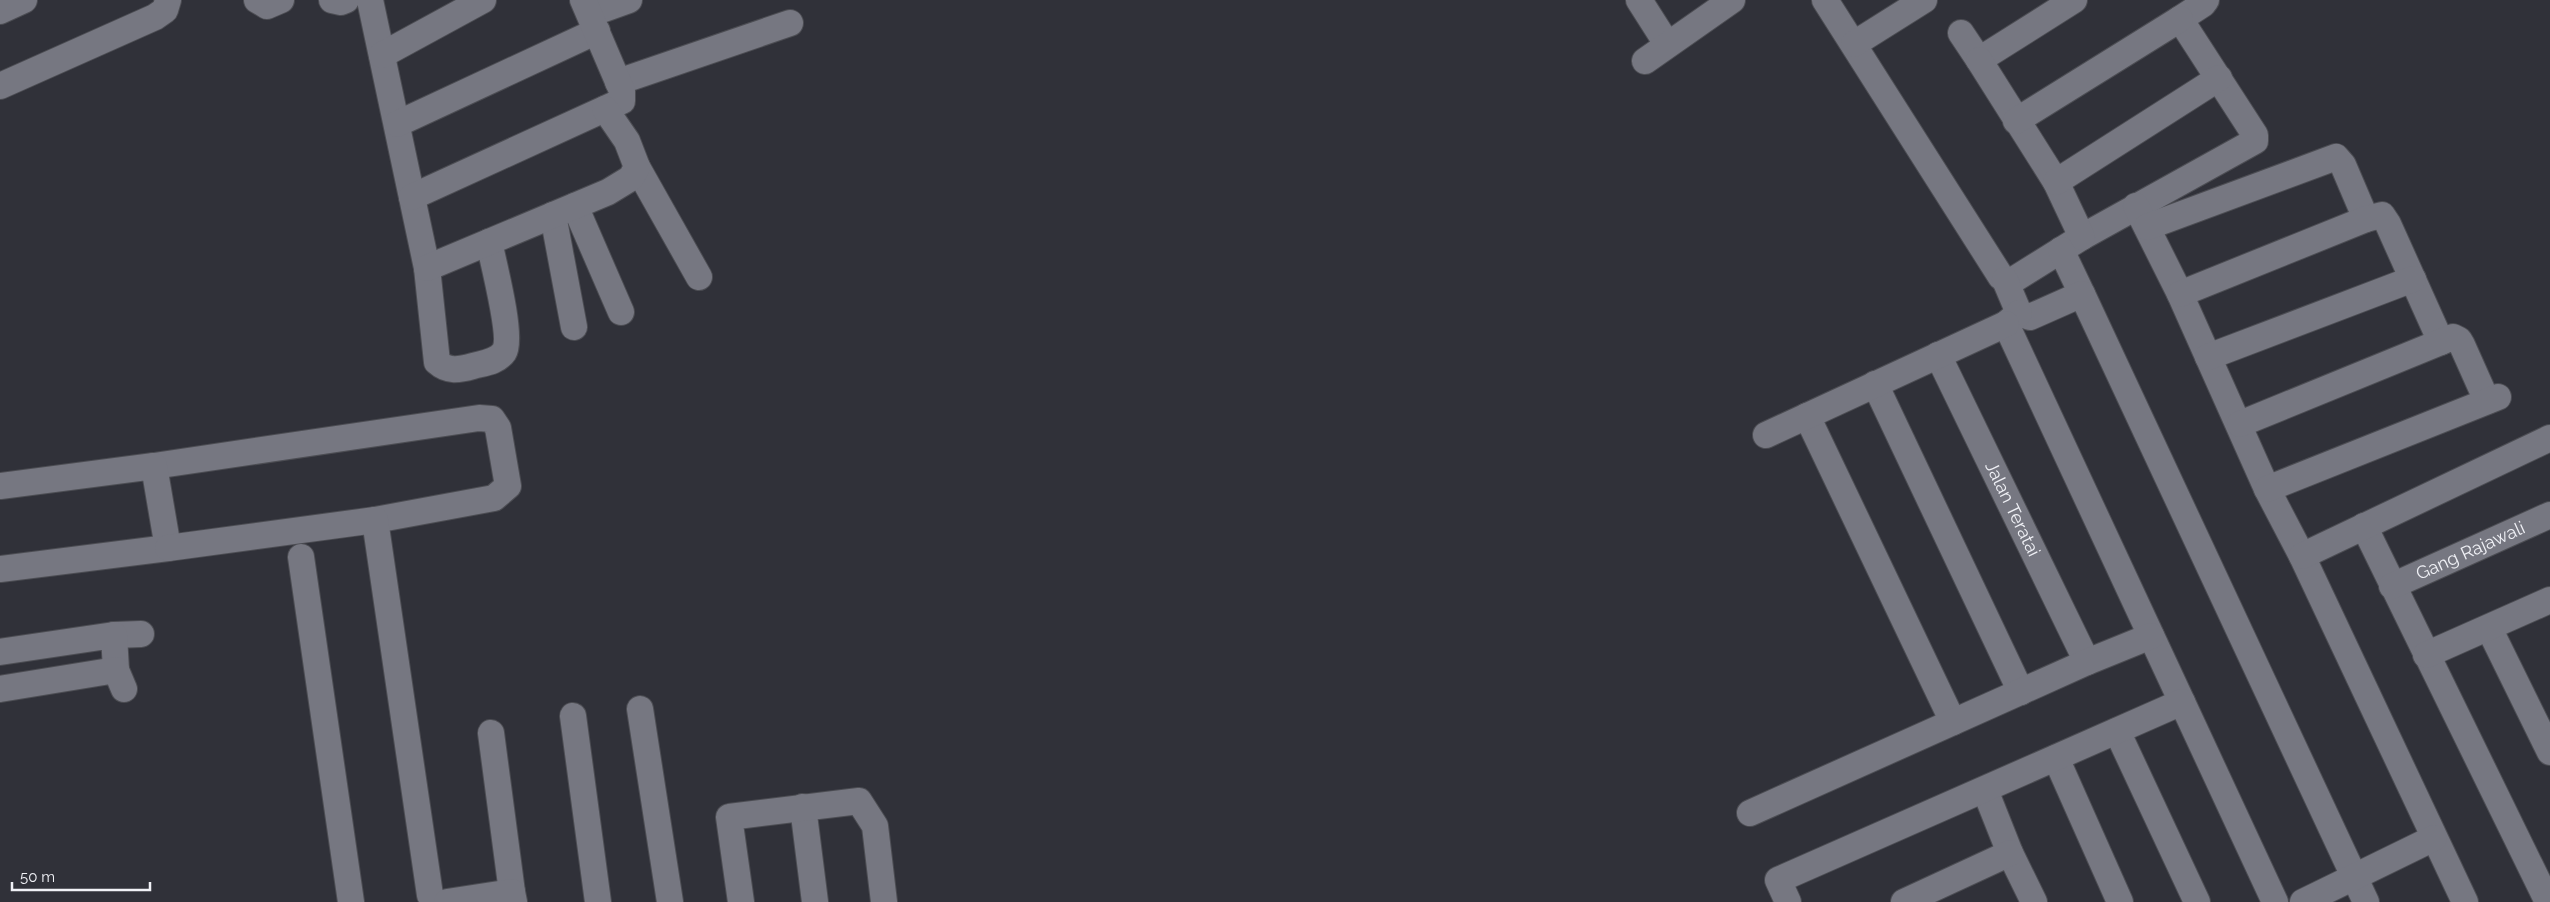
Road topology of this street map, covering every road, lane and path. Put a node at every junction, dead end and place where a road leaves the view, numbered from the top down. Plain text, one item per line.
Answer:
1 (24, 0) edge
2 (168, 0) edge
3 (256, 0) edge
4 (281, 0) edge
5 (332, 0) edge
6 (346, 0) edge
7 (370, 0) edge
8 (483, 0) edge
9 (628, 0) edge
10 (1639, 0) edge
11 (1732, 0) edge
12 (1825, 0) edge
13 (1924, 0) edge
14 (2074, 0) edge
15 (2206, 0) edge
16 (0, 11) edge
17 (590, 15) edge
18 (2180, 19) junction
19 (790, 23) dead end
20 (1962, 33) dead end
21 (1667, 44) junction
22 (1854, 44) junction
23 (382, 55) junction
24 (1979, 60) junction
25 (1645, 61) dead end
26 (2219, 78) junction
27 (618, 82) junction
28 (0, 86) edge
29 (605, 109) junction
30 (2016, 121) junction
31 (397, 124) junction
32 (637, 167) junction
33 (2056, 182) junction
34 (412, 197) junction
35 (564, 211) junction
36 (2142, 216) junction
37 (2366, 219) junction
38 (490, 242) junction
39 (2071, 243) junction
40 (427, 268) junction
41 (700, 277) dead end
42 (2413, 279) junction
43 (2005, 280) junction
44 (2082, 294) junction
45 (2180, 294) junction
46 (620, 312) dead end
47 (2012, 318) junction
48 (574, 327) dead end
49 (2441, 342) junction
50 (1938, 355) junction
51 (2208, 357) junction
52 (1875, 384) junction
53 (1807, 416) junction
54 (2240, 424) junction
55 (1766, 435) dead end
56 (2550, 438) edge
57 (154, 466) junction
58 (0, 486) edge
59 (2267, 489) junction
60 (2550, 515) edge
61 (375, 520) junction
62 (2364, 526) junction
63 (168, 548) junction
64 (2302, 556) junction
65 (301, 557) dead end
66 (0, 569) edge
67 (2392, 586) junction
68 (2550, 600) edge
69 (2489, 628) junction
70 (141, 634) dead end
71 (114, 636) junction
72 (2151, 636) junction
73 (0, 652) edge
74 (2426, 655) junction
75 (2087, 662) junction
76 (0, 689) edge
77 (2021, 692) junction
78 (2182, 702) junction
79 (640, 709) dead end
80 (573, 716) dead end
81 (1954, 722) junction
82 (2118, 730) junction
83 (491, 733) dead end
84 (2550, 752) edge
85 (2056, 758) junction
86 (1985, 790) junction
87 (803, 807) junction
88 (1750, 813) dead end
89 (2434, 838) junction
90 (2010, 853) junction
91 (2542, 867) edge
92 (2355, 876) junction
93 (513, 897) edge
94 (434, 900) edge
95 (351, 902) edge
96 (598, 902) edge
97 (670, 902) edge
98 (741, 902) edge
99 (815, 902) edge
100 (884, 902) edge
101 (1788, 902) edge
102 (1904, 902) edge
103 (2034, 902) edge
104 (2120, 902) edge
105 (2198, 902) edge
106 (2275, 902) edge
107 (2303, 902) edge
108 (2366, 902) edge
109 (2465, 902) edge
110 (2548, 902) edge

1 - 16 street
2 - 28 street
3 - 4 street
5 - 6 street
7 - 23 street
8 - 23 street
9 - 17 street
10 - 21 street
11 - 21 street
12 - 22 street
13 - 22 street
14 - 24 street
15 - 18 street
17 - 27 street
17 - 31 street
18 - 26 street
18 - 30 street
19 - 27 street
20 - 24 street
21 - 25 street
22 - 43 street
23 - 31 street
24 - 30 street
26 - 33 street
26 - 36 street
27 - 29 street
29 - 32 street
29 - 34 street
30 - 33 street
31 - 34 street
32 - 35 street
32 - 41 street
33 - 39 street
34 - 40 street
35 - 38 street
35 - 46 street
35 - 48 street
36 - 37 street
36 - 39 street
36 - 45 street
37 - 42 street
37 - 45 street
38 - 40 street
38 - 40 street
39 - 43 street
39 - 44 street
42 - 49 street
42 - 51 street
43 - 47 street
44 - 47 street
44 - 92 street
45 - 51 street
47 - 50 street
47 - 72 street
49 - 54 street
49 - 59 street
50 - 52 street
50 - 75 street, Jalan Teratai
51 - 54 street
52 - 53 street
52 - 77 street
53 - 55 street
53 - 81 street
54 - 59 street
56 - 62 street
57 - 58 street
57 - 61 street
57 - 63 street
59 - 64 street
60 - 67 street, Gang Rajawali
61 - 63 street
61 - 94 street
62 - 64 street
62 - 67 street
63 - 66 street
64 - 89 street
65 - 95 street
67 - 74 street
68 - 69 street
69 - 74 street
69 - 84 street
70 - 71 street
71 - 73 street
71 - 76 street
72 - 75 street
72 - 78 street
74 - 91 street
75 - 77 street
77 - 81 street
78 - 82 street
78 - 106 street
79 - 97 street
80 - 96 street
81 - 88 street
82 - 85 street
82 - 105 street
83 - 93 street
85 - 86 street
85 - 104 street
86 - 90 street
86 - 101 street
87 - 98 street
87 - 99 street
87 - 100 street
89 - 92 street
89 - 109 street
90 - 102 street
90 - 103 street
91 - 110 street
92 - 107 street
92 - 108 street
93 - 94 street

